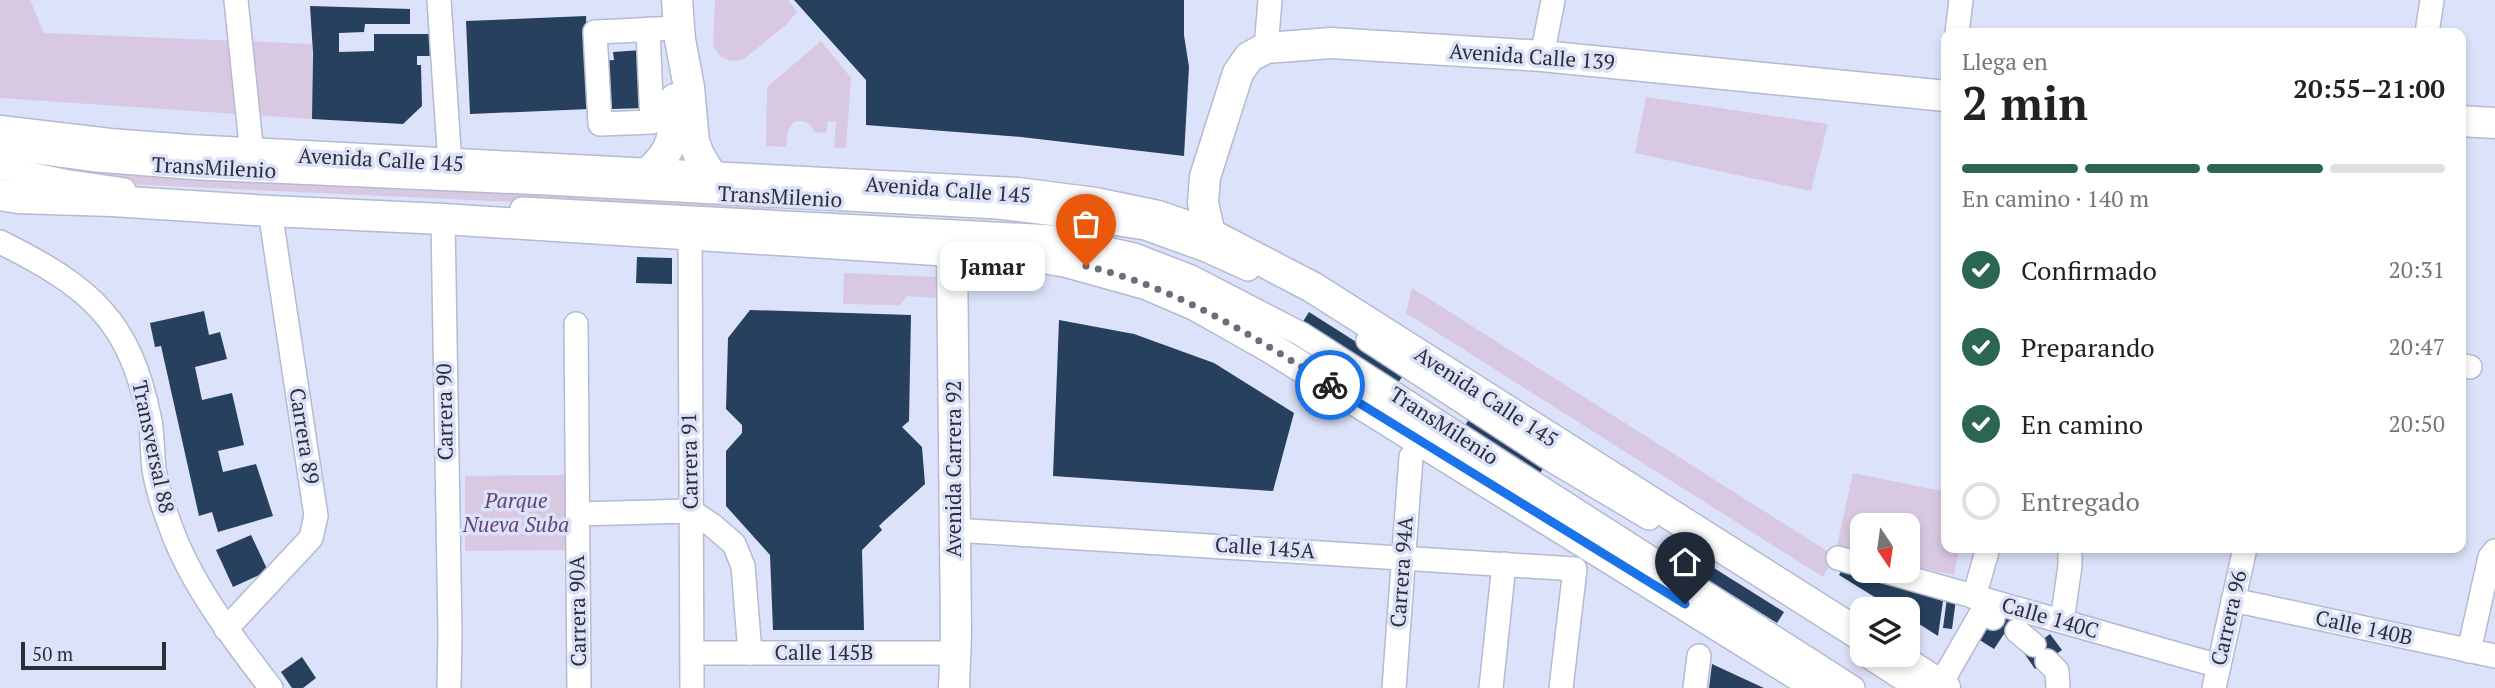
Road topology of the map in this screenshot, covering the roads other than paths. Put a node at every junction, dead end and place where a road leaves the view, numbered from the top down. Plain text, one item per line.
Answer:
1 (236, 0) edge
2 (439, 0) edge
3 (1270, 0) edge
4 (1553, 0) edge
5 (1961, 0) edge
6 (2432, 0) edge
7 (679, 23) edge
8 (1958, 28) edge
9 (2428, 28) edge
10 (648, 30) junction
11 (1266, 48) junction
12 (1542, 56) junction
13 (1941, 96) edge
14 (2466, 121) edge
15 (2495, 123) edge
16 (0, 131) edge
17 (0, 147) edge
18 (252, 154) junction
19 (450, 164) junction
20 (0, 167) edge
21 (646, 174) junction
22 (713, 177) junction
23 (1205, 177) junction
24 (0, 182) edge
25 (0, 195) edge
26 (112, 201) junction
27 (270, 211) junction
28 (1158, 216) junction
29 (443, 219) junction
30 (690, 234) junction
31 (1210, 234) junction
32 (0, 243) edge
33 (952, 251) junction
34 (576, 324) dead end
35 (1411, 457) dead end
36 (691, 511) junction
37 (578, 514) junction
38 (954, 530) junction
39 (2495, 551) edge
40 (1987, 553) edge
41 (2070, 553) edge
42 (2244, 553) edge
43 (1403, 557) junction
44 (1838, 558) dead end
45 (1850, 562) edge
46 (1504, 564) junction
47 (1920, 581) edge
48 (1975, 597) junction
49 (2233, 600) junction
50 (1993, 618) dead end
51 (2062, 621) junction
52 (1850, 628) edge
53 (226, 629) junction
54 (1850, 646) edge
55 (2033, 646) dead end
56 (2469, 651) junction
57 (692, 653) junction
58 (750, 653) junction
59 (956, 653) junction
60 (1699, 656) dead end
61 (2495, 656) edge
62 (1891, 667) edge
63 (1909, 667) edge
64 (2216, 677) edge
65 (1934, 687) edge
66 (271, 688) edge
67 (449, 688) edge
68 (579, 688) edge
69 (692, 688) edge
70 (954, 688) edge
71 (1394, 688) edge
72 (1491, 688) edge
73 (1560, 688) edge
74 (1695, 688) edge
75 (1819, 688) edge
76 (1853, 688) edge
77 (2058, 688) edge

1 - 18 street
2 - 19 street
3 - 11 street
4 - 12 street
5 - 8 street
6 - 9 street
7 - 10 street
7 - 21 main road
7 - 22 main road
10 - 10 street
11 - 12 main road, Avenida Calle 139
11 - 23 main road
12 - 13 main road, Avenida Calle 139
14 - 15 main road
16 - 18 main road, Avenida Calle 145
17 - 54 street, TransMilenio
18 - 19 main road, Avenida Calle 145
19 - 21 main road, Avenida Calle 145
20 - 76 street, TransMilenio
21 - 22 main road, Avenida Calle 145
22 - 28 main road, Avenida Calle 145
23 - 28 main road
23 - 31 main road
24 - 26 main road
25 - 26 main road
26 - 27 main road
27 - 29 main road
27 - 53 street, Carrera 89
28 - 31 main road, Avenida Calle 145
29 - 30 main road
29 - 67 street, Carrera 90
30 - 33 main road
30 - 36 street, Carrera 91
31 - 52 main road, Avenida Calle 145
32 - 53 street, Transversal 88
33 - 38 main road, Avenida Carrera 92
33 - 75 main road
34 - 37 street, Carrera 90A
35 - 43 street, Carrera 94A
36 - 37 street
36 - 57 street, Carrera 91
36 - 58 street
37 - 68 street, Carrera 90A
38 - 43 street, Calle 145A
38 - 59 main road, Avenida Carrera 92
39 - 56 street
40 - 48 street
41 - 51 street
42 - 49 street, Carrera 96
43 - 46 street, Calle 145A
43 - 71 street, Carrera 94A
44 - 45 street
46 - 72 street
46 - 73 street, Calle 145A
47 - 48 street, Calle 140C
48 - 51 street, Calle 140C
49 - 56 street, Calle 140B
49 - 64 street, Carrera 96
50 - 65 street
51 - 64 street, Calle 140C
53 - 66 street, Transversal 88
55 - 77 street
56 - 61 street, Calle 140B
57 - 58 street, Calle 145B
57 - 69 street, Carrera 91
58 - 59 street, Calle 145B
59 - 70 main road, Avenida Carrera 92
60 - 74 street
62 - 65 street, TransMilenio
63 - 65 main road

